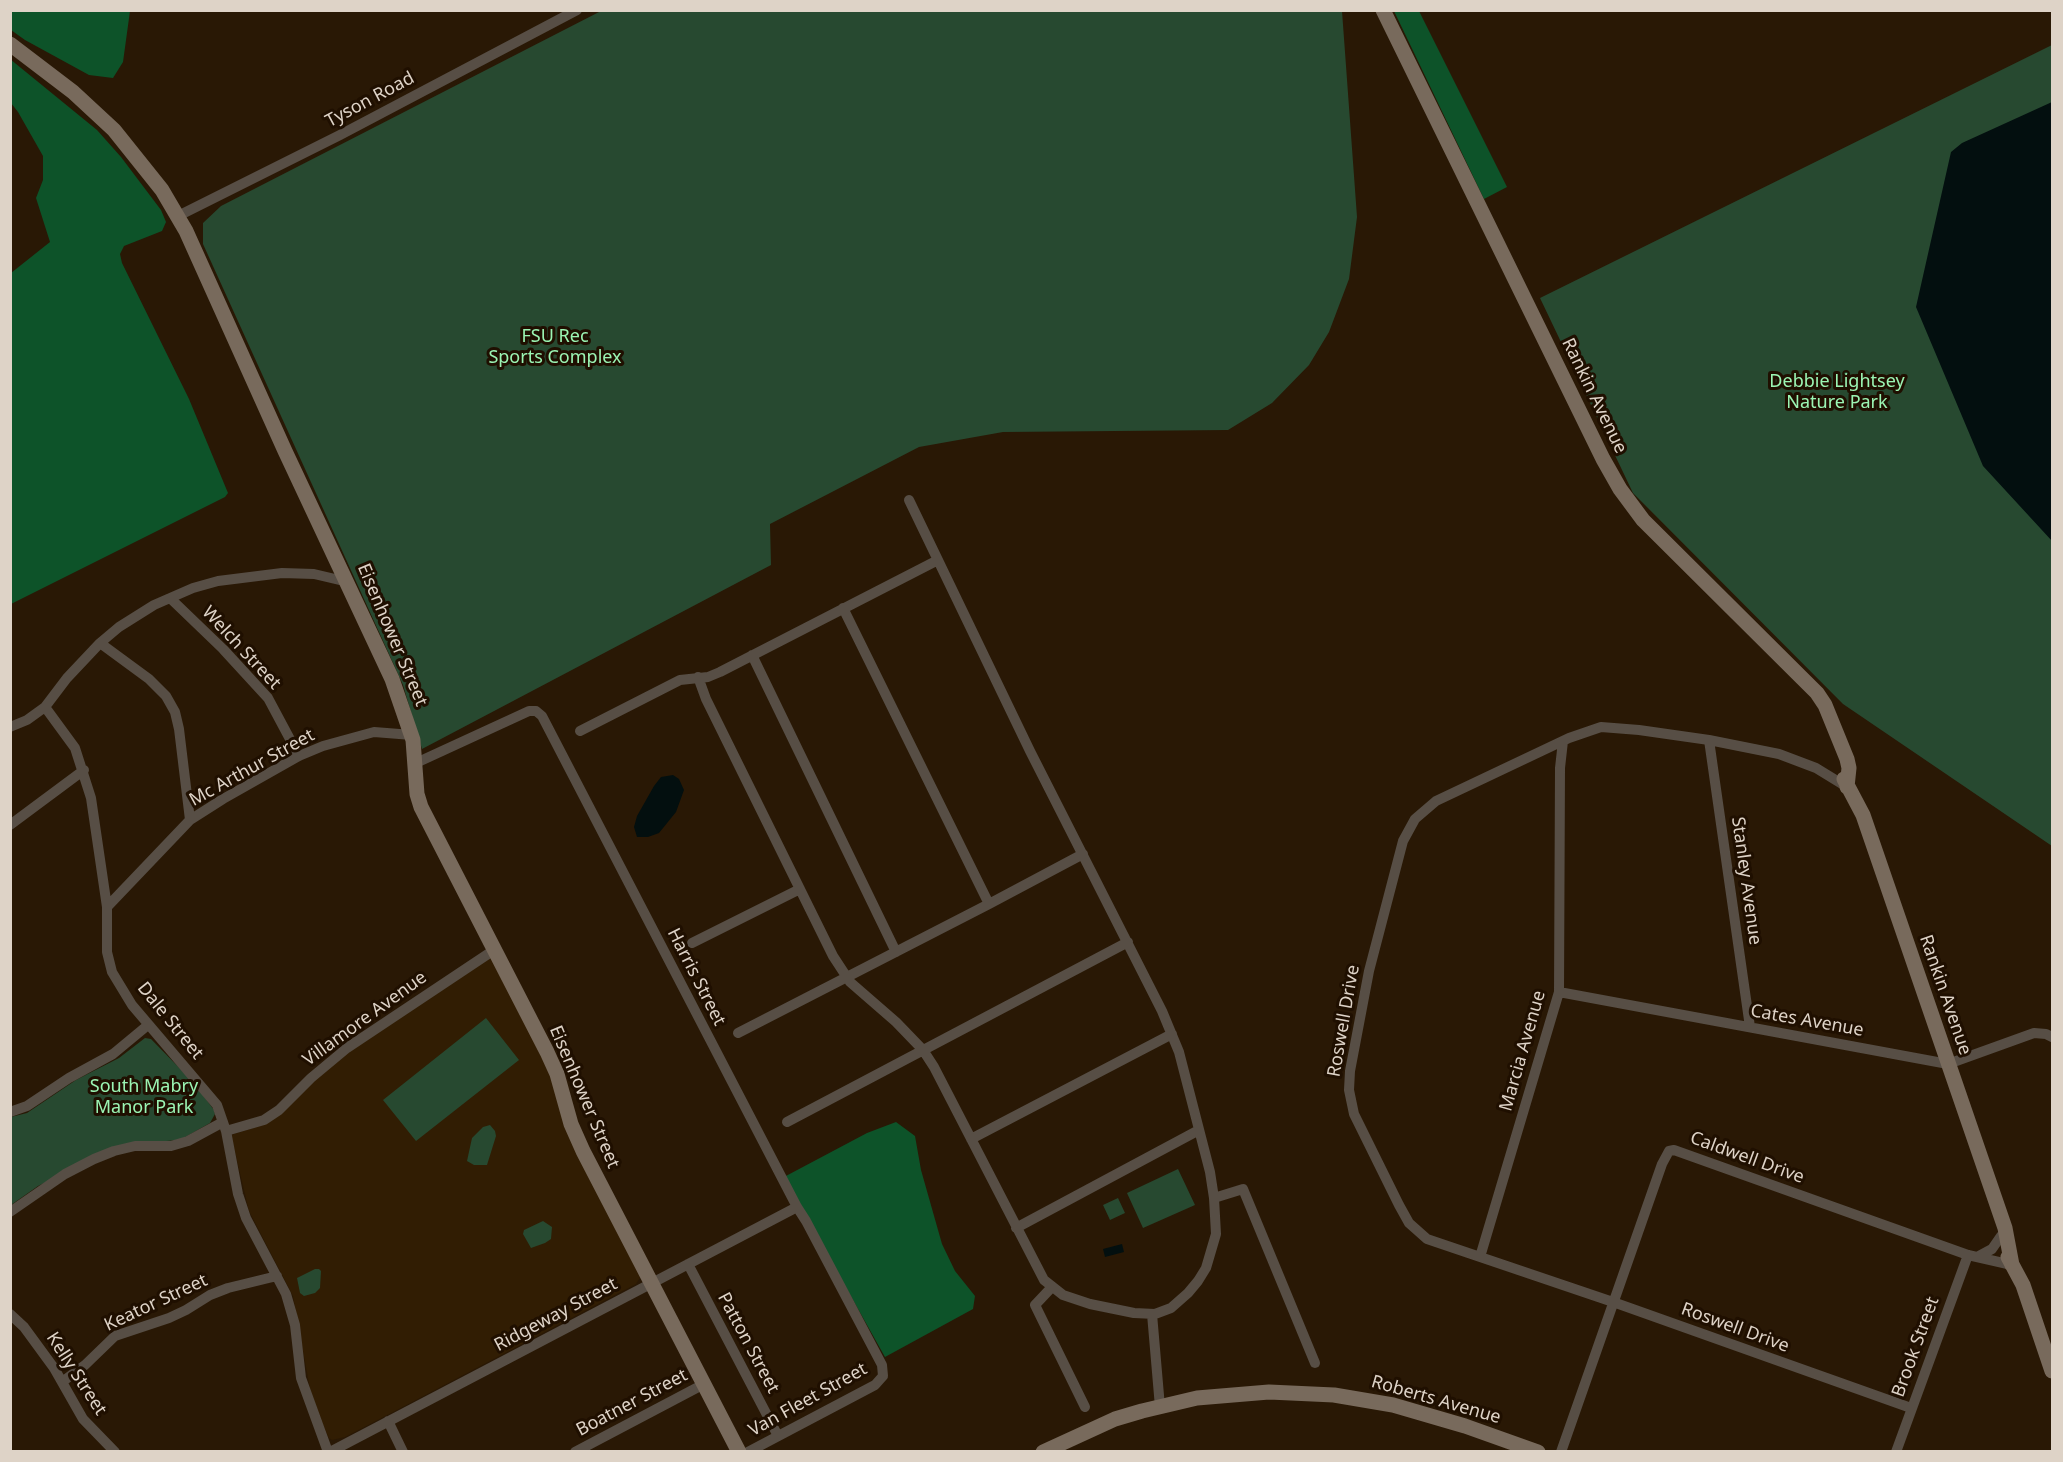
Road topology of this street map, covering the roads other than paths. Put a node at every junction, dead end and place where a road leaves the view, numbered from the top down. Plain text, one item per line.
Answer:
1 (577, 10) edge
2 (1383, 10) edge
3 (10, 44) edge
4 (178, 216) junction
5 (909, 500) dead end
6 (938, 560) junction
7 (348, 582) junction
8 (170, 598) junction
9 (843, 608) junction
10 (100, 643) junction
11 (752, 655) junction
12 (698, 677) junction
13 (45, 707) junction
14 (10, 727) edge
15 (580, 731) dead end
16 (412, 735) junction
17 (1709, 740) junction
18 (1563, 741) junction
19 (299, 756) junction
20 (416, 763) junction
21 (84, 770) junction
22 (1847, 787) junction
23 (190, 820) junction
24 (10, 825) edge
25 (1083, 854) junction
26 (800, 889) junction
27 (989, 904) junction
28 (107, 907) junction
29 (1128, 942) junction
30 (692, 943) dead end
31 (494, 950) junction
32 (896, 952) junction
33 (846, 978) junction
34 (1559, 992) junction
35 (148, 1024) junction
36 (1750, 1027) junction
37 (738, 1033) dead end
38 (1172, 1034) junction
39 (2049, 1036) edge
40 (923, 1050) junction
41 (1948, 1064) junction
42 (10, 1112) edge
43 (787, 1122) dead end
44 (225, 1126) junction
45 (1199, 1130) junction
46 (971, 1139) junction
47 (1214, 1197) junction
48 (797, 1207) junction
49 (10, 1212) edge
50 (2001, 1218) junction
51 (1016, 1228) junction
52 (2001, 1236) junction
53 (1973, 1256) junction
54 (1480, 1257) junction
55 (688, 1264) junction
56 (2012, 1265) junction
57 (277, 1276) junction
58 (651, 1284) junction
59 (1052, 1287) junction
60 (1614, 1302) junction
61 (10, 1314) edge
62 (1152, 1314) junction
63 (1315, 1363) dead end
64 (2052, 1371) edge
65 (883, 1376) joint
66 (62, 1382) junction
67 (704, 1384) junction
68 (1085, 1407) dead end
69 (1160, 1407) junction
70 (1911, 1408) junction
71 (388, 1421) junction
72 (778, 1436) junction
73 (115, 1452) edge
74 (329, 1452) edge
75 (403, 1452) edge
76 (575, 1452) edge
77 (739, 1452) edge
78 (748, 1452) edge
79 (1043, 1452) edge
80 (1538, 1452) edge
81 (1561, 1452) edge
82 (1896, 1452) edge

1 - 4 street, Tyson Road
2 - 22 street, Rankin Avenue
3 - 4 street, Eisenhower Street
4 - 7 street, Eisenhower Street
5 - 6 street
6 - 9 street
6 - 25 street
7 - 8 street
7 - 16 street, Eisenhower Street
8 - 10 street
8 - 19 street, Welch Street
9 - 11 street
9 - 27 street
10 - 13 street
10 - 23 street
11 - 12 street
11 - 32 street
12 - 15 street
12 - 26 street
13 - 14 street
13 - 21 street, Dale Street
16 - 19 street, Mc Arthur Street
16 - 20 street, Eisenhower Street
17 - 18 street, Roswell Drive
17 - 22 street, Roswell Drive
17 - 36 street, Stanley Avenue
18 - 34 street, Marcia Avenue
18 - 54 street, Roswell Drive
19 - 23 street, Mc Arthur Street
20 - 31 street, Eisenhower Street
20 - 48 street, Harris Street
21 - 24 street
21 - 28 street, Dale Street
22 - 41 street, Rankin Avenue
23 - 28 street, Mc Arthur Street
25 - 27 street
25 - 29 street
26 - 30 street
26 - 33 street
27 - 32 street
28 - 35 street, Dale Street
29 - 38 street
29 - 40 street
31 - 44 street, Villamore Avenue
31 - 58 street, Eisenhower Street
32 - 33 street
33 - 37 street
33 - 40 street
34 - 36 street, Cates Avenue
34 - 54 street, Marcia Avenue
35 - 42 street
35 - 44 street, Dale Street
36 - 41 street, Cates Avenue
38 - 45 street
38 - 46 street
39 - 41 street
40 - 43 street
40 - 46 street
41 - 50 street, Rankin Avenue
44 - 49 street, Villamore Avenue
44 - 57 street, Dale Street
45 - 47 street
45 - 51 street
46 - 51 street
47 - 62 street
47 - 63 street
48 - 55 street, Ridgeway Street
48 - 65 street, Harris Street
50 - 52 street, Rankin Avenue
50 - 56 street, Rankin Avenue
51 - 59 street
52 - 53 street
52 - 56 street, Rankin Avenue
53 - 56 street, Caldwell Drive
53 - 60 street, Caldwell Drive
53 - 70 street, Brook Street
54 - 60 street, Roswell Drive
55 - 58 street, Ridgeway Street
55 - 72 street, Patton Street
56 - 64 street, Rankin Avenue
57 - 66 street, Keator Street
57 - 74 street, Dale Street
58 - 67 street, Eisenhower Street
58 - 71 street, Ridgeway Street
59 - 62 street
59 - 68 street
60 - 70 street, Roswell Drive
60 - 81 street, Caldwell Drive
61 - 66 street, Kelly Street
62 - 69 street
65 - 72 street, Van Fleet Street
66 - 73 street, Kelly Street
67 - 76 street, Boatner Street
67 - 77 street, Eisenhower Street
69 - 79 street, Roberts Avenue
69 - 80 street, Roberts Avenue
70 - 82 street, Brook Street
71 - 74 street, Ridgeway Street
71 - 75 street
72 - 78 street, Van Fleet Street

